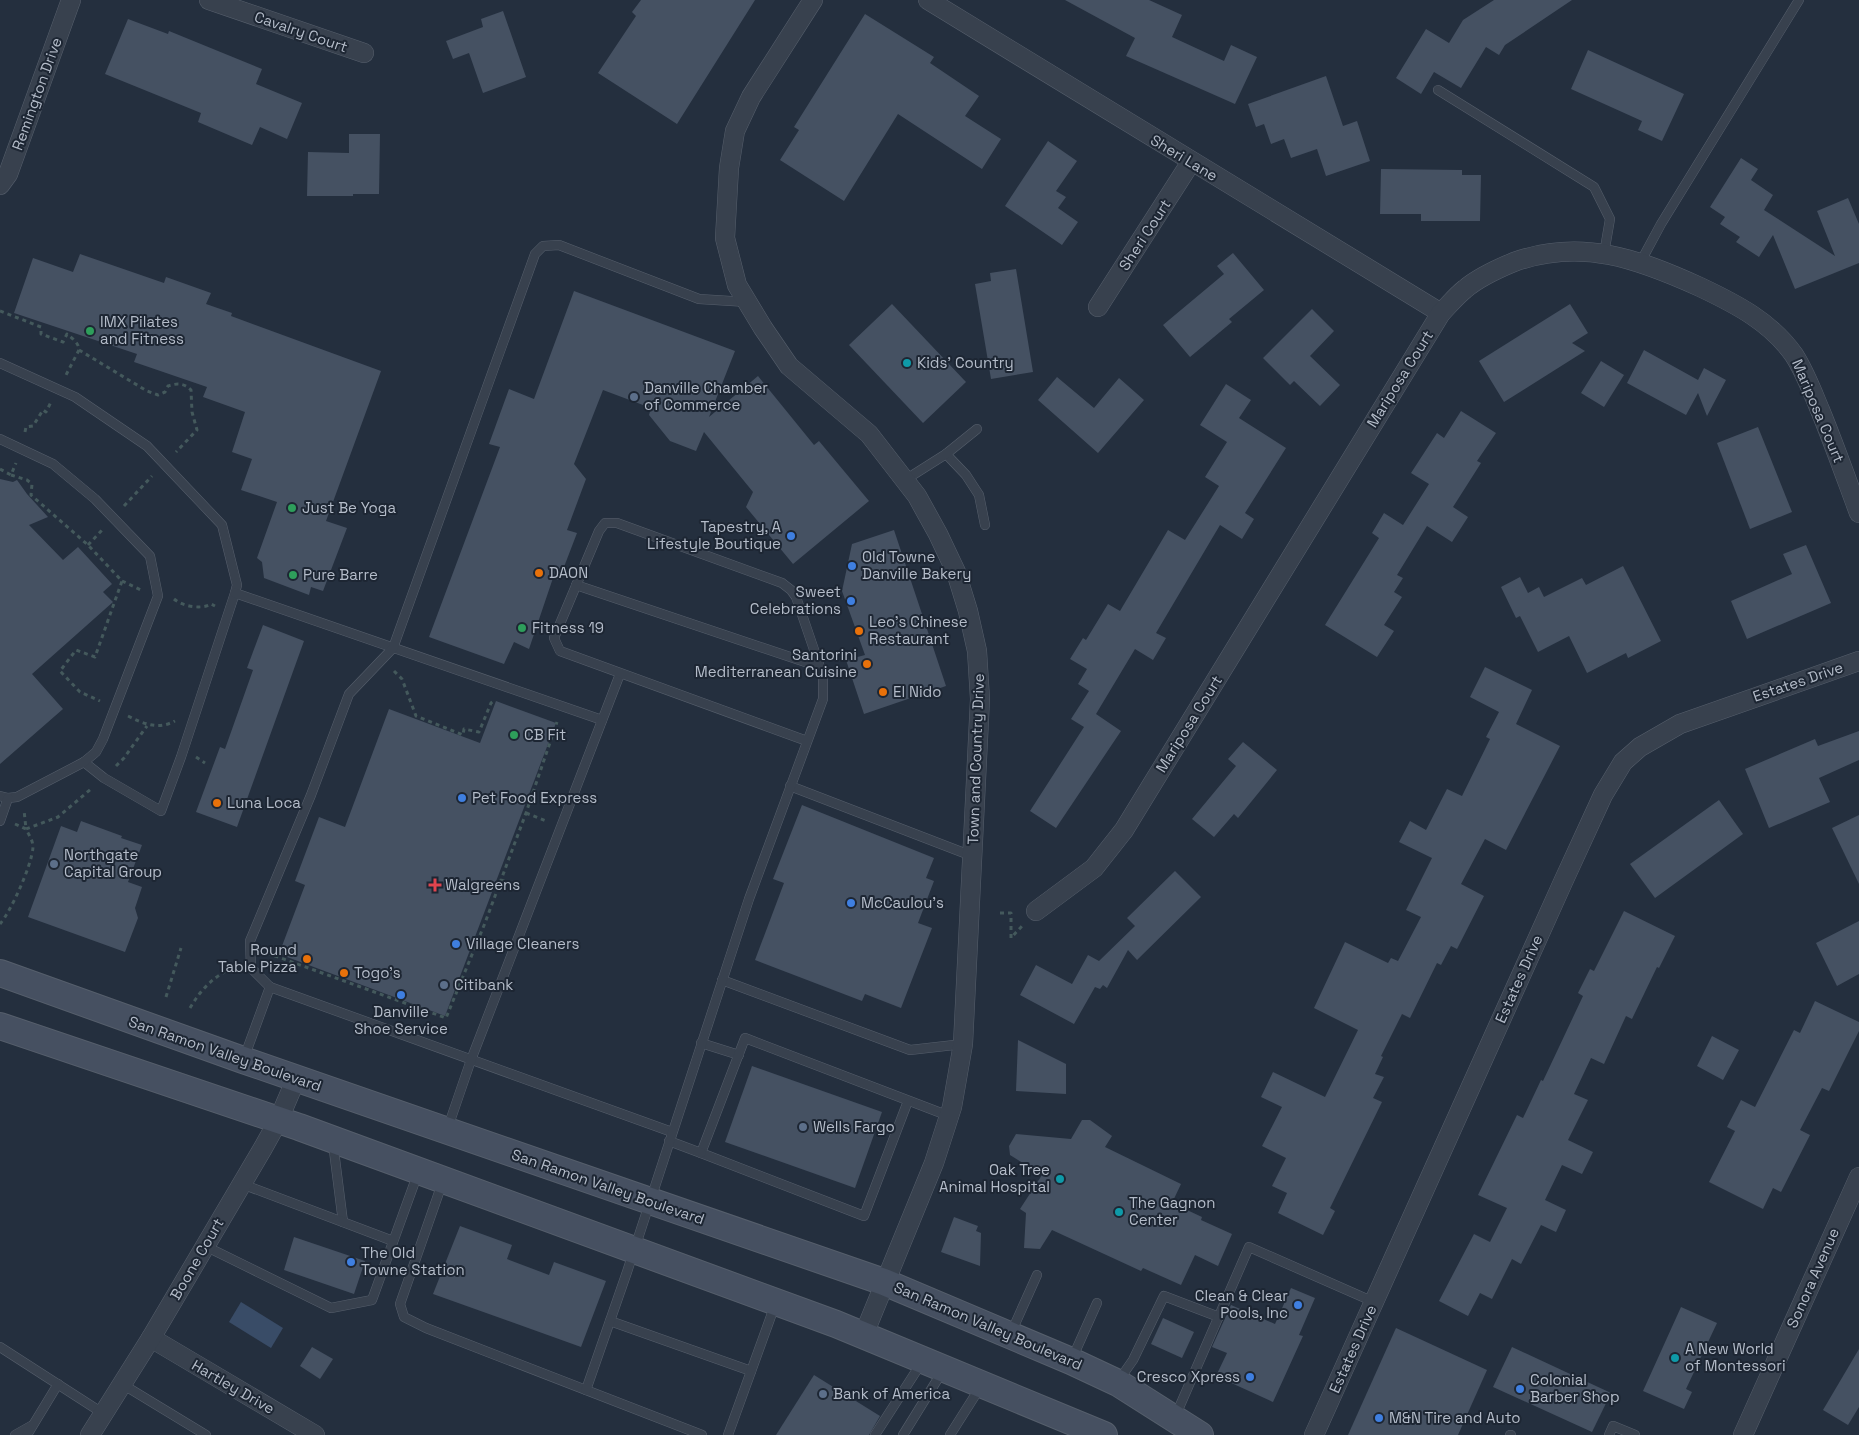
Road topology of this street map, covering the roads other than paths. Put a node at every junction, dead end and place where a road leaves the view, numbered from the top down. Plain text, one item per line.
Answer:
1 (71, 0) edge
2 (209, 0) edge
3 (813, 0) edge
4 (928, 0) edge
5 (1799, 0) edge
6 (364, 53) dead end
7 (1438, 90) dead end
8 (1192, 162) junction
9 (0, 185) edge
10 (1604, 254) junction
11 (1640, 263) junction
12 (748, 302) junction
13 (1098, 307) dead end
14 (1441, 313) junction
15 (0, 363) edge
16 (977, 429) dead end
17 (0, 439) edge
18 (946, 454) junction
19 (905, 480) junction
20 (1859, 513) edge
21 (984, 525) dead end
22 (576, 585) junction
23 (236, 593) junction
24 (393, 648) junction
25 (1859, 662) edge
26 (820, 667) junction
27 (620, 674) junction
28 (602, 720) junction
29 (807, 740) junction
30 (84, 762) junction
31 (790, 786) junction
32 (4, 797) edge
33 (0, 821) edge
34 (973, 856) junction
35 (1036, 911) dead end
36 (0, 973) edge
37 (722, 980) junction
38 (270, 987) junction
39 (0, 1026) edge
40 (701, 1043) junction
41 (963, 1044) junction
42 (739, 1054) junction
43 (243, 1060) junction
44 (471, 1060) junction
45 (296, 1079) junction
46 (908, 1101) junction
47 (949, 1116) junction
48 (278, 1121) junction
49 (447, 1131) junction
50 (672, 1132) junction
51 (332, 1140) junction
52 (669, 1142) junction
53 (701, 1153) junction
54 (418, 1171) junction
55 (1859, 1177) edge
56 (444, 1180) junction
57 (242, 1184) junction
58 (650, 1201) junction
59 (344, 1222) junction
60 (394, 1241) junction
61 (205, 1246) junction
62 (634, 1250) junction
63 (1037, 1275) dead end
64 (884, 1282) junction
65 (776, 1302) junction
66 (1374, 1302) junction
67 (1097, 1303) dead end
68 (1219, 1317) junction
69 (610, 1320) junction
70 (864, 1334) junction
71 (1010, 1335) junction
72 (151, 1338) junction
73 (0, 1347) edge
74 (1071, 1361) junction
75 (934, 1363) junction
76 (751, 1370) junction
77 (1118, 1382) junction
78 (58, 1384) junction
79 (122, 1384) junction
80 (983, 1384) junction
81 (586, 1390) junction
82 (104, 1414) junction
83 (1174, 1417) junction
84 (34, 1425) junction
85 (15, 1435) edge
86 (27, 1435) edge
87 (90, 1435) edge
88 (206, 1435) edge
89 (315, 1435) edge
90 (702, 1435) edge
91 (728, 1435) edge
92 (875, 1435) edge
93 (903, 1435) edge
94 (950, 1435) edge
95 (1104, 1435) edge
96 (1200, 1435) edge
97 (1314, 1435) edge
98 (1609, 1435) edge
99 (1635, 1435) edge
100 (1744, 1435) edge

1 - 9 street, Remington Drive
2 - 6 street, Cavalry Court
3 - 12 street, Town and Country Drive
4 - 8 street, Sheri Lane
5 - 11 lane
7 - 10 lane
8 - 13 street, Sheri Court
8 - 14 street, Sheri Lane
10 - 11 street, Mariposa Court
10 - 14 street, Mariposa Court
11 - 20 street, Mariposa Court
12 - 19 street, Town and Country Drive
12 - 24 lane
14 - 35 street, Mariposa Court
15 - 23 lane
16 - 18 lane
17 - 30 lane
18 - 19 lane
18 - 21 lane
19 - 34 street, Town and Country Drive
22 - 26 lane
22 - 26 lane
22 - 27 lane
23 - 24 lane
23 - 30 lane
24 - 28 lane
24 - 38 lane
25 - 66 street, Estates Drive
26 - 29 lane
27 - 28 lane
27 - 29 lane
28 - 44 lane
29 - 31 lane
30 - 32 lane
31 - 34 lane
31 - 37 lane
32 - 33 lane
34 - 41 street, Town and Country Drive
36 - 43 main road, San Ramon Valley Boulevard
37 - 40 lane
37 - 41 lane
38 - 43 lane
38 - 44 lane
39 - 48 main road
40 - 42 lane
40 - 50 lane
41 - 47 street, Town and Country Drive
42 - 46 lane
42 - 53 lane
43 - 45 main road, San Ramon Valley Boulevard
44 - 49 lane
44 - 50 lane
45 - 48 street, Boone Court
45 - 49 main road, San Ramon Valley Boulevard
46 - 47 lane
46 - 53 lane
47 - 64 street, Town and Country Drive
48 - 51 main road
48 - 57 street, Boone Court
49 - 58 main road, San Ramon Valley Boulevard
50 - 52 lane
51 - 54 main road
51 - 59 lane
52 - 53 lane
52 - 58 lane
54 - 56 main road
54 - 60 lane
55 - 100 street, Sonora Avenue
56 - 62 main road
56 - 81 lane
57 - 59 lane
57 - 61 street, Boone Court
58 - 62 lane
58 - 64 main road, San Ramon Valley Boulevard
59 - 60 lane
60 - 61 lane
61 - 72 street, Boone Court
62 - 65 main road
62 - 69 lane
63 - 71 lane
64 - 70 street, Town and Country Drive
64 - 71 main road, San Ramon Valley Boulevard
65 - 70 main road
65 - 76 lane
66 - 68 lane
66 - 97 street, Estates Drive
67 - 74 lane
68 - 77 lane
68 - 83 lane
69 - 76 lane
69 - 81 lane
70 - 75 main road
71 - 74 main road, San Ramon Valley Boulevard
72 - 79 street, Boone Court
72 - 89 street, Hartley Drive
73 - 78 lane
74 - 77 main road, San Ramon Valley Boulevard
75 - 80 main road
75 - 92 lane
75 - 93 lane
76 - 91 lane
77 - 83 main road, San Ramon Valley Boulevard
78 - 82 lane
78 - 84 lane
79 - 82 street, Boone Court
79 - 88 lane
80 - 94 lane
80 - 95 main road
81 - 90 lane
82 - 87 street, Boone Court
83 - 96 main road, San Ramon Valley Boulevard
84 - 85 lane
84 - 86 lane
98 - 99 lane

